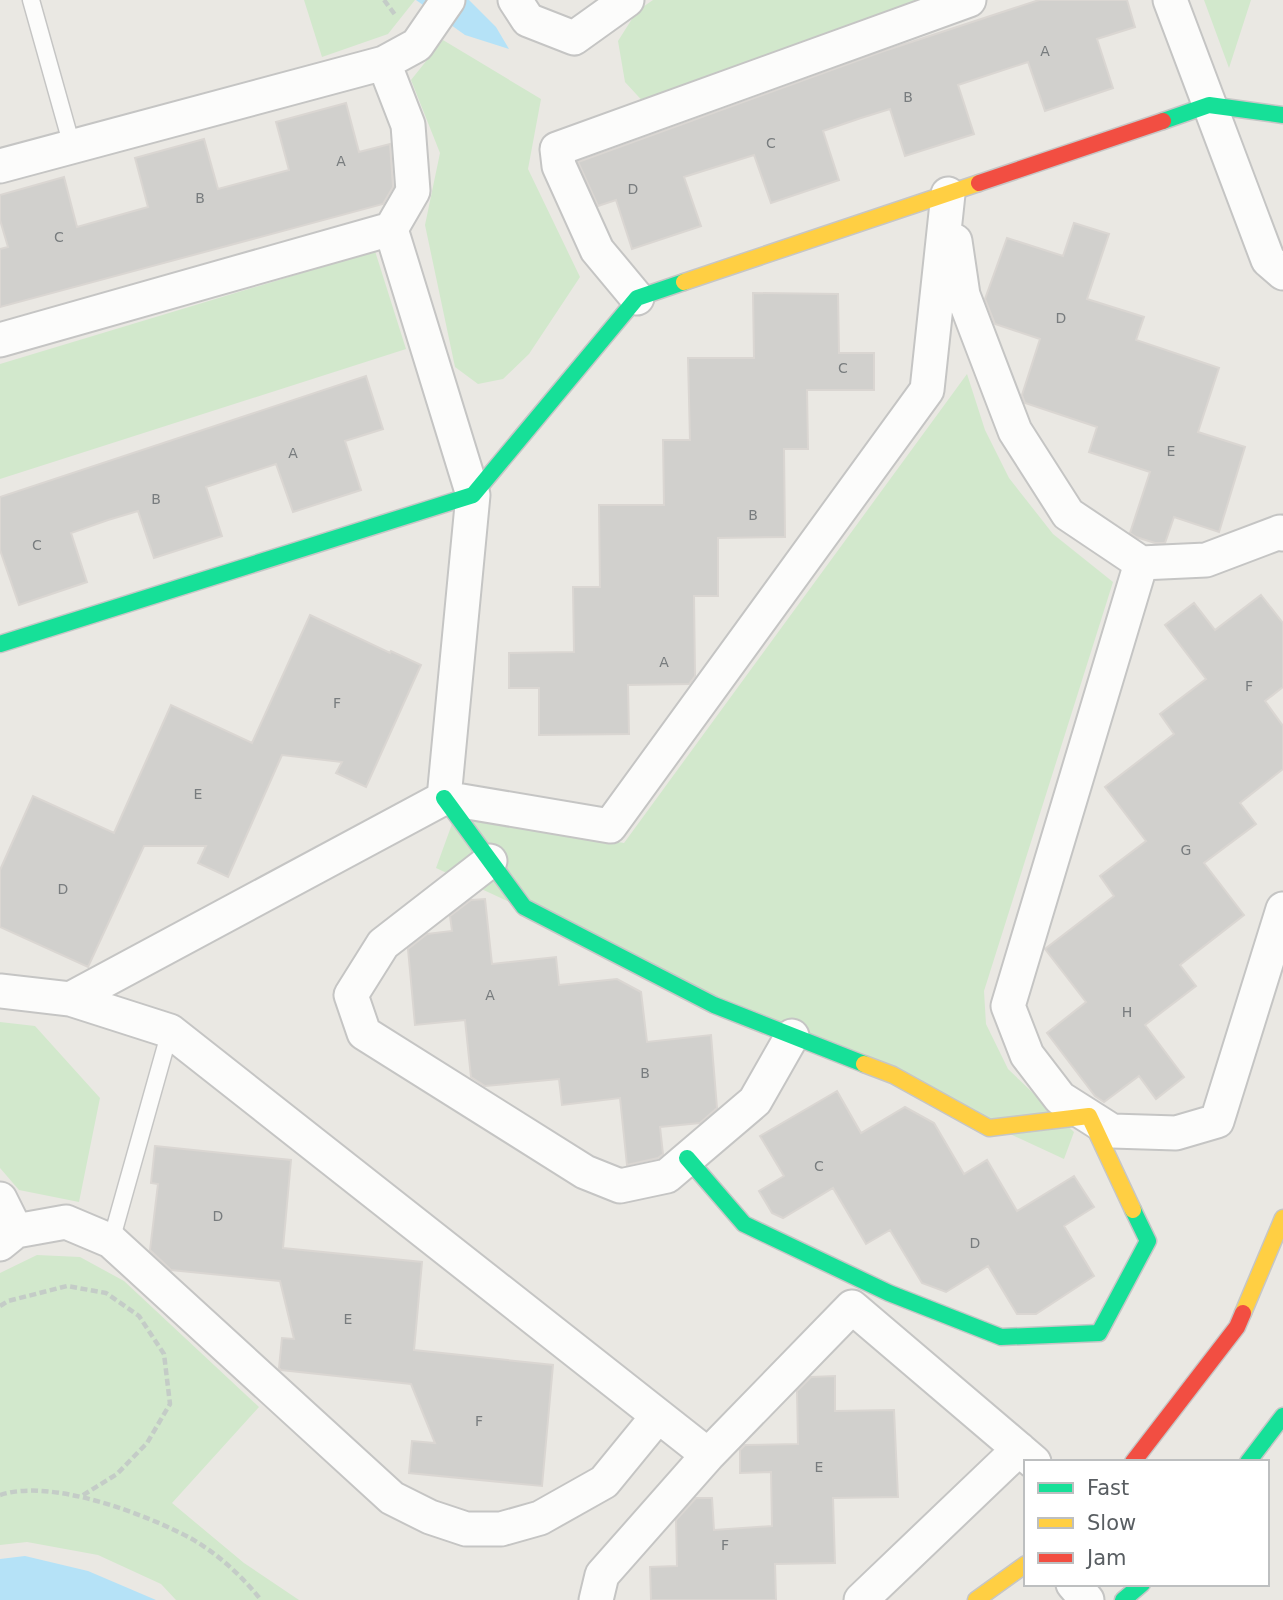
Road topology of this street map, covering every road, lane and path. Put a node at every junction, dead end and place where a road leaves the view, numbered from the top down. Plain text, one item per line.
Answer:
1 (31, 0) edge
2 (515, 0) edge
3 (627, 0) edge
4 (969, 0) edge
5 (1170, 0) edge
6 (442, 9) edge
7 (384, 63) junction
8 (1209, 105) junction
9 (1283, 115) edge
10 (72, 146) junction
11 (0, 166) edge
12 (948, 194) junction
13 (391, 229) junction
14 (1283, 272) edge
15 (638, 298) junction
16 (0, 340) edge
17 (474, 495) junction
18 (1282, 528) edge
19 (1141, 563) junction
20 (0, 644) edge
21 (444, 798) junction
22 (490, 861) junction
23 (1283, 909) edge
24 (0, 990) edge
25 (70, 999) junction
26 (170, 1031) junction
27 (792, 1036) junction
28 (1089, 1116) junction
29 (687, 1158) junction
30 (0, 1199) edge
31 (1283, 1217) edge
32 (8, 1237) edge
33 (111, 1241) junction
34 (0, 1306) edge
35 (657, 1416) junction
36 (1283, 1416) edge
37 (708, 1455) junction
38 (1027, 1456) edge
39 (1135, 1460) edge
40 (1250, 1460) edge
41 (0, 1495) edge
42 (80, 1497) junction
43 (1024, 1565) edge
44 (1075, 1586) edge
45 (1140, 1586) edge
46 (261, 1600) edge
47 (596, 1600) edge
48 (861, 1600) edge
49 (976, 1600) edge
50 (1087, 1600) edge
51 (1124, 1600) edge

1 - 10 lane
2 - 3 street
4 - 15 street
5 - 8 street
6 - 7 street
7 - 10 street
7 - 13 street
8 - 9 street
8 - 12 street
8 - 14 street
10 - 11 street
12 - 15 street
12 - 19 street
12 - 21 street
13 - 16 street
13 - 17 street
15 - 17 street
17 - 20 street
17 - 21 street
18 - 19 street
19 - 28 street
21 - 22 street
21 - 25 street
22 - 27 street
22 - 29 street
23 - 28 street
24 - 25 street
25 - 26 street
26 - 33 lane
26 - 35 street
27 - 28 street
27 - 29 street
28 - 29 street
30 - 32 street
31 - 39 street
32 - 33 street
33 - 35 street
34 - 42 path
35 - 37 street
36 - 40 street
37 - 38 street
37 - 47 street
38 - 48 street
41 - 42 path
42 - 46 path
43 - 49 street
44 - 50 street
45 - 51 street

